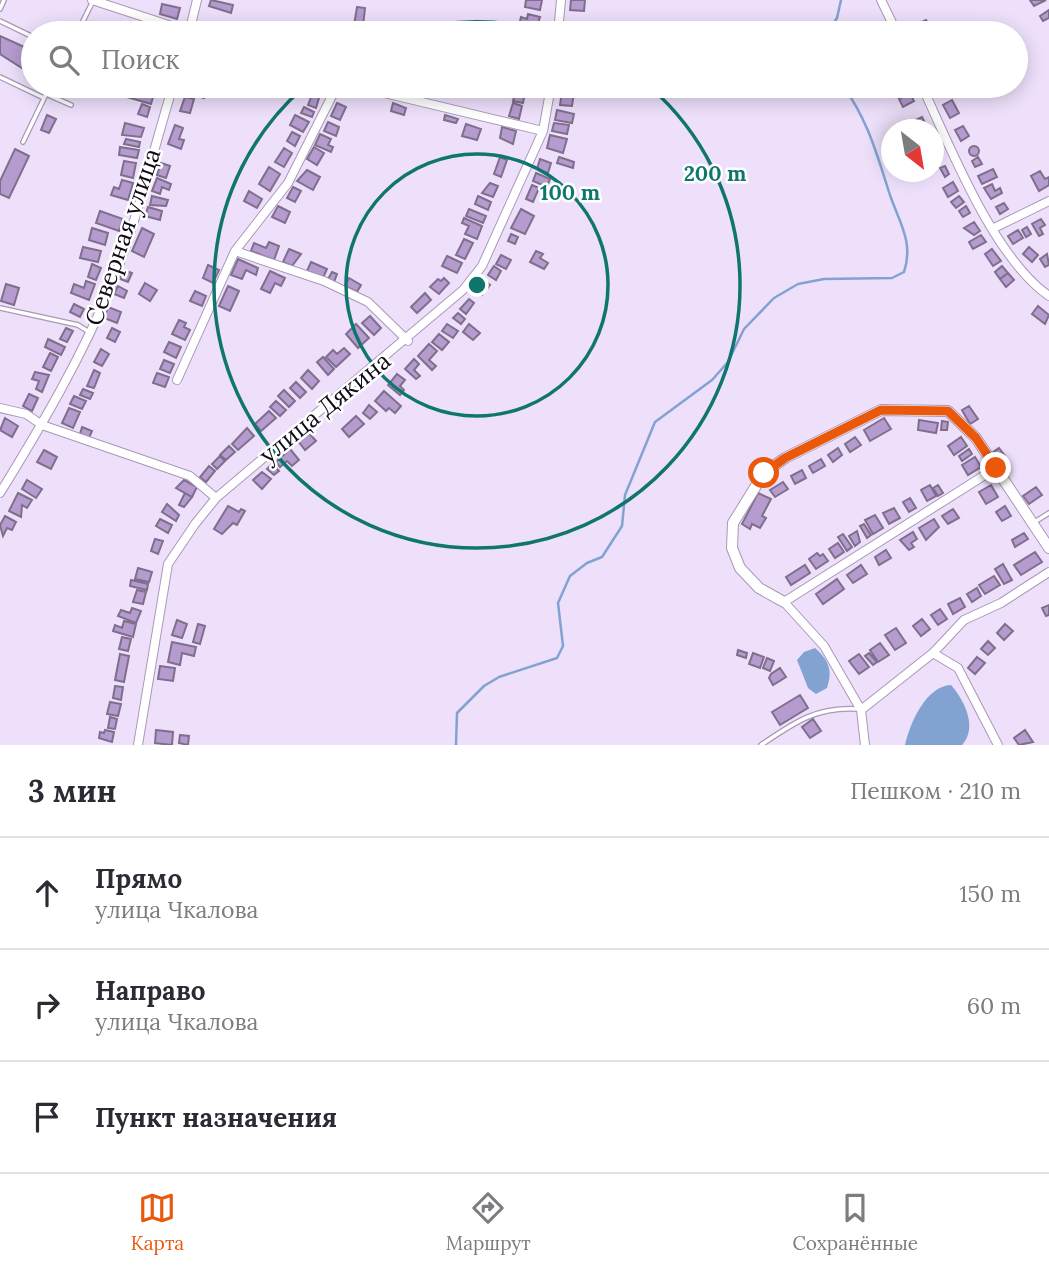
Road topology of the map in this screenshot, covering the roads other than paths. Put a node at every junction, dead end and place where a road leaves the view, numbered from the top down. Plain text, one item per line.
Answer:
1 (4, 0) edge
2 (92, 0) edge
3 (197, 0) edge
4 (561, 0) edge
5 (881, 0) edge
6 (0, 9) edge
7 (82, 21) edge
8 (154, 21) edge
9 (193, 21) edge
10 (559, 21) edge
11 (891, 21) edge
12 (0, 22) edge
13 (21, 32) edge
14 (0, 78) edge
15 (21, 86) edge
16 (44, 98) edge
17 (51, 98) edge
18 (169, 98) edge
19 (331, 98) edge
20 (405, 98) edge
21 (549, 98) edge
22 (928, 98) edge
23 (71, 105) dead end
24 (543, 131) junction
25 (23, 142) dead end
26 (1049, 201) edge
27 (994, 229) junction
28 (235, 251) junction
29 (1049, 296) edge
30 (0, 308) edge
31 (90, 333) junction
32 (408, 341) junction
33 (177, 380) dead end
34 (0, 408) edge
35 (42, 425) junction
36 (996, 468) junction
37 (0, 494) edge
38 (216, 498) junction
39 (1049, 513) edge
40 (1033, 523) junction
41 (1049, 548) edge
42 (1049, 572) edge
43 (784, 602) junction
44 (933, 653) junction
45 (861, 710) junction
46 (138, 745) edge
47 (761, 745) edge
48 (865, 745) edge
49 (998, 745) edge

1 - 6 lane
2 - 7 lane
2 - 8 street
3 - 9 street
4 - 10 street
5 - 11 street
12 - 13 lane
14 - 15 lane
16 - 25 lane
17 - 23 lane
18 - 31 street, Северная улица
19 - 28 street
20 - 24 street
21 - 24 street, улица Дякина
22 - 27 street
24 - 32 street, улица Дякина
26 - 27 street
27 - 29 street
28 - 32 street
28 - 33 street
30 - 31 lane
31 - 35 street, Северная улица
32 - 38 street, улица Дякина
34 - 35 street
35 - 37 street, Северная улица
35 - 38 street
36 - 40 street
36 - 43 street
36 - 43 street
38 - 46 street, улица Дякина
39 - 40 lane
40 - 41 street
42 - 44 street
43 - 45 street
44 - 45 street
44 - 49 street
45 - 47 lane
45 - 48 street

